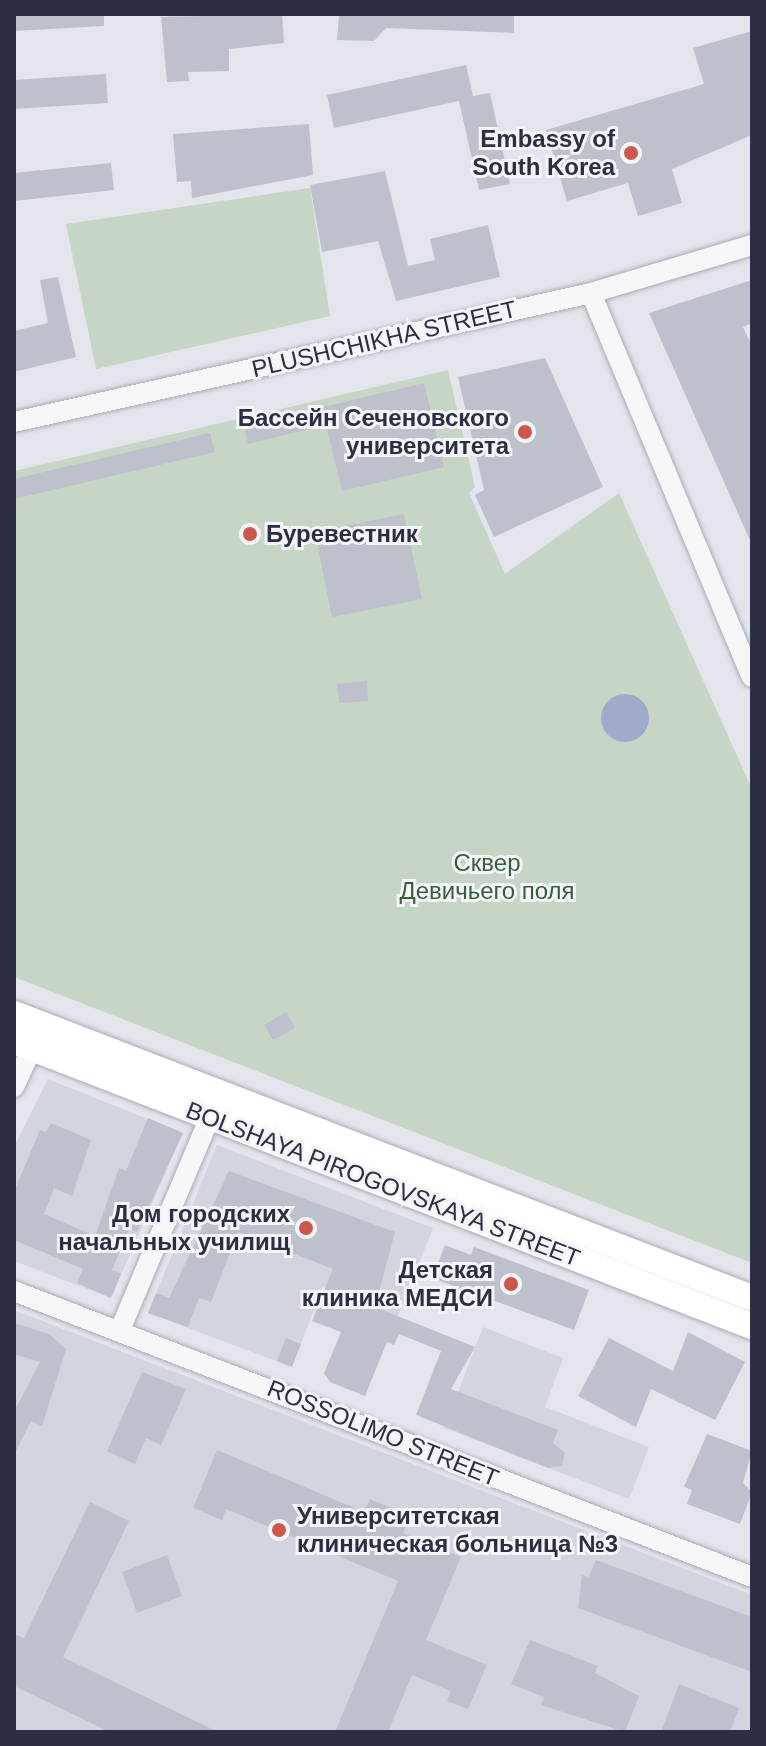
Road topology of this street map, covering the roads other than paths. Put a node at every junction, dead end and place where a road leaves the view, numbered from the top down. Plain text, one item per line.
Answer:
1 (752, 245) edge
2 (591, 293) junction
3 (14, 422) edge
4 (752, 677) edge
5 (14, 1014) edge
6 (29, 1038) edge
7 (14, 1087) edge
8 (214, 1107) junction
9 (14, 1291) edge
10 (752, 1298) edge
11 (752, 1326) edge
12 (120, 1330) junction
13 (752, 1577) edge

1 - 2 street, PLUSHCHIKHA STREET
2 - 3 street, PLUSHCHIKHA STREET
2 - 4 street
5 - 6 main road, BOLSHAYA PIROGOVSKAYA STREET
6 - 7 street
6 - 8 main road, BOLSHAYA PIROGOVSKAYA STREET
8 - 10 main road, BOLSHAYA PIROGOVSKAYA STREET
8 - 11 main road, BOLSHAYA PIROGOVSKAYA STREET
8 - 12 street
9 - 12 street, ROSSOLIMO STREET
12 - 13 street, ROSSOLIMO STREET

